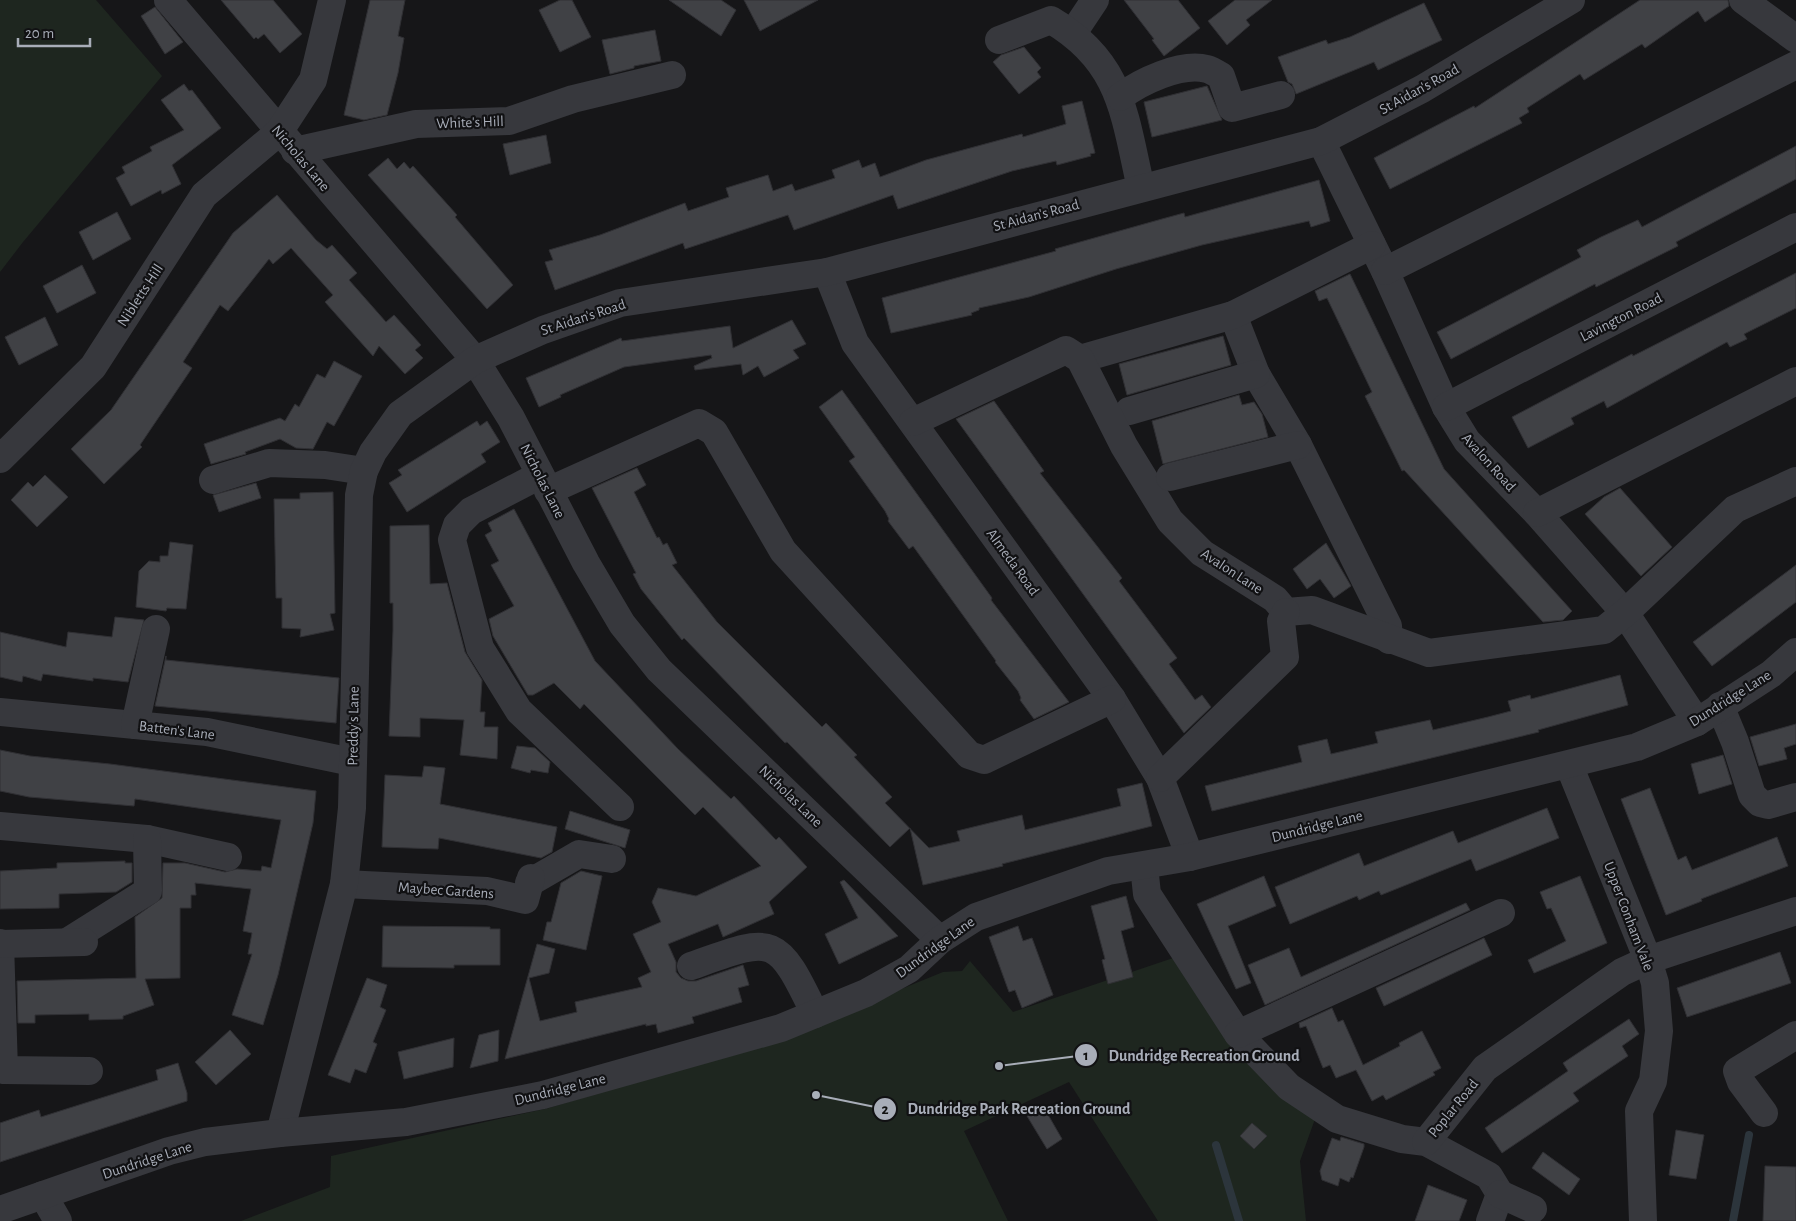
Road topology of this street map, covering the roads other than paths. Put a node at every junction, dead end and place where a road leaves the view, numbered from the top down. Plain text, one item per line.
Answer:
1 (168, 0) edge
2 (332, 0) edge
3 (1571, 0) edge
4 (1743, 0) edge
5 (1093, 4) edge
6 (1062, 26) junction
7 (1796, 39) edge
8 (999, 40) dead end
9 (1796, 65) edge
10 (672, 76) dead end
11 (1281, 95) dead end
12 (1120, 97) junction
13 (1321, 141) junction
14 (287, 142) junction
15 (1141, 188) junction
16 (1796, 227) edge
17 (1372, 245) junction
18 (1385, 271) junction
19 (828, 272) junction
20 (1233, 315) junction
21 (1080, 359) junction
22 (475, 360) junction
23 (1256, 374) junction
24 (1796, 381) edge
25 (1446, 407) junction
26 (1129, 411) dead end
27 (913, 422) junction
28 (1298, 445) junction
29 (0, 459) edge
30 (364, 471) junction
31 (1170, 477) dead end
32 (213, 480) dead end
33 (1796, 480) edge
34 (544, 483) junction
35 (1537, 513) junction
36 (1286, 612) junction
37 (1625, 614) junction
38 (156, 629) dead end
39 (1389, 640) junction
40 (1796, 652) edge
41 (1112, 699) junction
42 (1720, 706) junction
43 (0, 712) edge
44 (1697, 722) junction
45 (135, 725) junction
46 (352, 762) junction
47 (1569, 765) junction
48 (1160, 778) junction
49 (1796, 797) edge
50 (620, 807) dead end
51 (0, 826) edge
52 (147, 839) junction
53 (228, 857) dead end
54 (1190, 857) junction
55 (612, 860) dead end
56 (1144, 866) junction
57 (344, 884) junction
58 (1796, 911) edge
59 (1501, 914) dead end
60 (940, 940) junction
61 (67, 942) junction
62 (96, 942) dead end
63 (0, 944) edge
64 (1648, 960) junction
65 (691, 966) dead end
66 (815, 1014) junction
67 (1238, 1034) junction
68 (1796, 1035) edge
69 (2, 1070) edge
70 (89, 1071) dead end
71 (1764, 1114) dead end
72 (280, 1133) junction
73 (1426, 1142) junction
74 (43, 1194) junction
75 (1500, 1194) junction
76 (1533, 1209) dead end
77 (0, 1210) edge
78 (58, 1221) edge
79 (1490, 1221) edge
80 (1643, 1221) edge

1 - 14 street, Nicholas Lane
2 - 14 street
3 - 13 street, St Aidan's Road
4 - 7 street
5 - 6 street
6 - 8 street
6 - 12 street
9 - 18 street
10 - 14 street, White's Hill
11 - 12 street
12 - 15 street
13 - 15 street, St Aidan's Road
13 - 17 street, Avalon Road
14 - 22 street, Nicholas Lane
14 - 29 street, Nibletts Hill
15 - 19 street, St Aidan's Road
16 - 25 street, Lavington Road
17 - 18 street, Avalon Road
17 - 20 street
18 - 25 street, Avalon Road
19 - 22 street, St Aidan's Road
19 - 27 street, Almeda Road
20 - 21 street
20 - 23 street
21 - 27 street
21 - 36 street, Avalon Lane
22 - 30 street, Preddy's Lane
22 - 34 street, Nicholas Lane
23 - 26 street
23 - 28 street
24 - 35 street
25 - 35 street, Avalon Road
27 - 41 street, Almeda Road
28 - 31 street
28 - 39 street
30 - 32 street
30 - 46 street, Preddy's Lane
33 - 37 street
34 - 41 street
34 - 50 street
34 - 60 street, Nicholas Lane
35 - 37 street, Avalon Road
36 - 39 street
36 - 48 street
37 - 39 street
37 - 44 street, Avalon Road
38 - 45 street
40 - 42 street, Dundridge Lane
41 - 48 street, Almeda Road
42 - 44 street, Dundridge Lane
42 - 49 street
43 - 45 street, Batten's Lane
44 - 47 street, Dundridge Lane
45 - 46 street, Batten's Lane
46 - 57 street, Preddy's Lane
47 - 54 street, Dundridge Lane
47 - 64 street, Upper Conham Vale
48 - 54 street, Almeda Road
51 - 52 street
52 - 53 street
52 - 61 street
54 - 56 street, Dundridge Lane
55 - 57 street, Maybec Gardens
56 - 60 street, Dundridge Lane
56 - 67 street, Poplar Road
57 - 72 street, Preddy's Lane
58 - 64 street, Poplar Road
59 - 67 street
60 - 66 street, Dundridge Lane
61 - 62 street
61 - 63 street
63 - 69 street
64 - 73 street, Poplar Road
64 - 80 street, Upper Conham Vale
65 - 66 street
66 - 72 street, Dundridge Lane
67 - 73 street, Poplar Road
68 - 71 street
69 - 70 street
72 - 74 street, Dundridge Lane
73 - 75 street
74 - 77 street, Dundridge Lane
74 - 78 street
75 - 76 street
75 - 79 street

